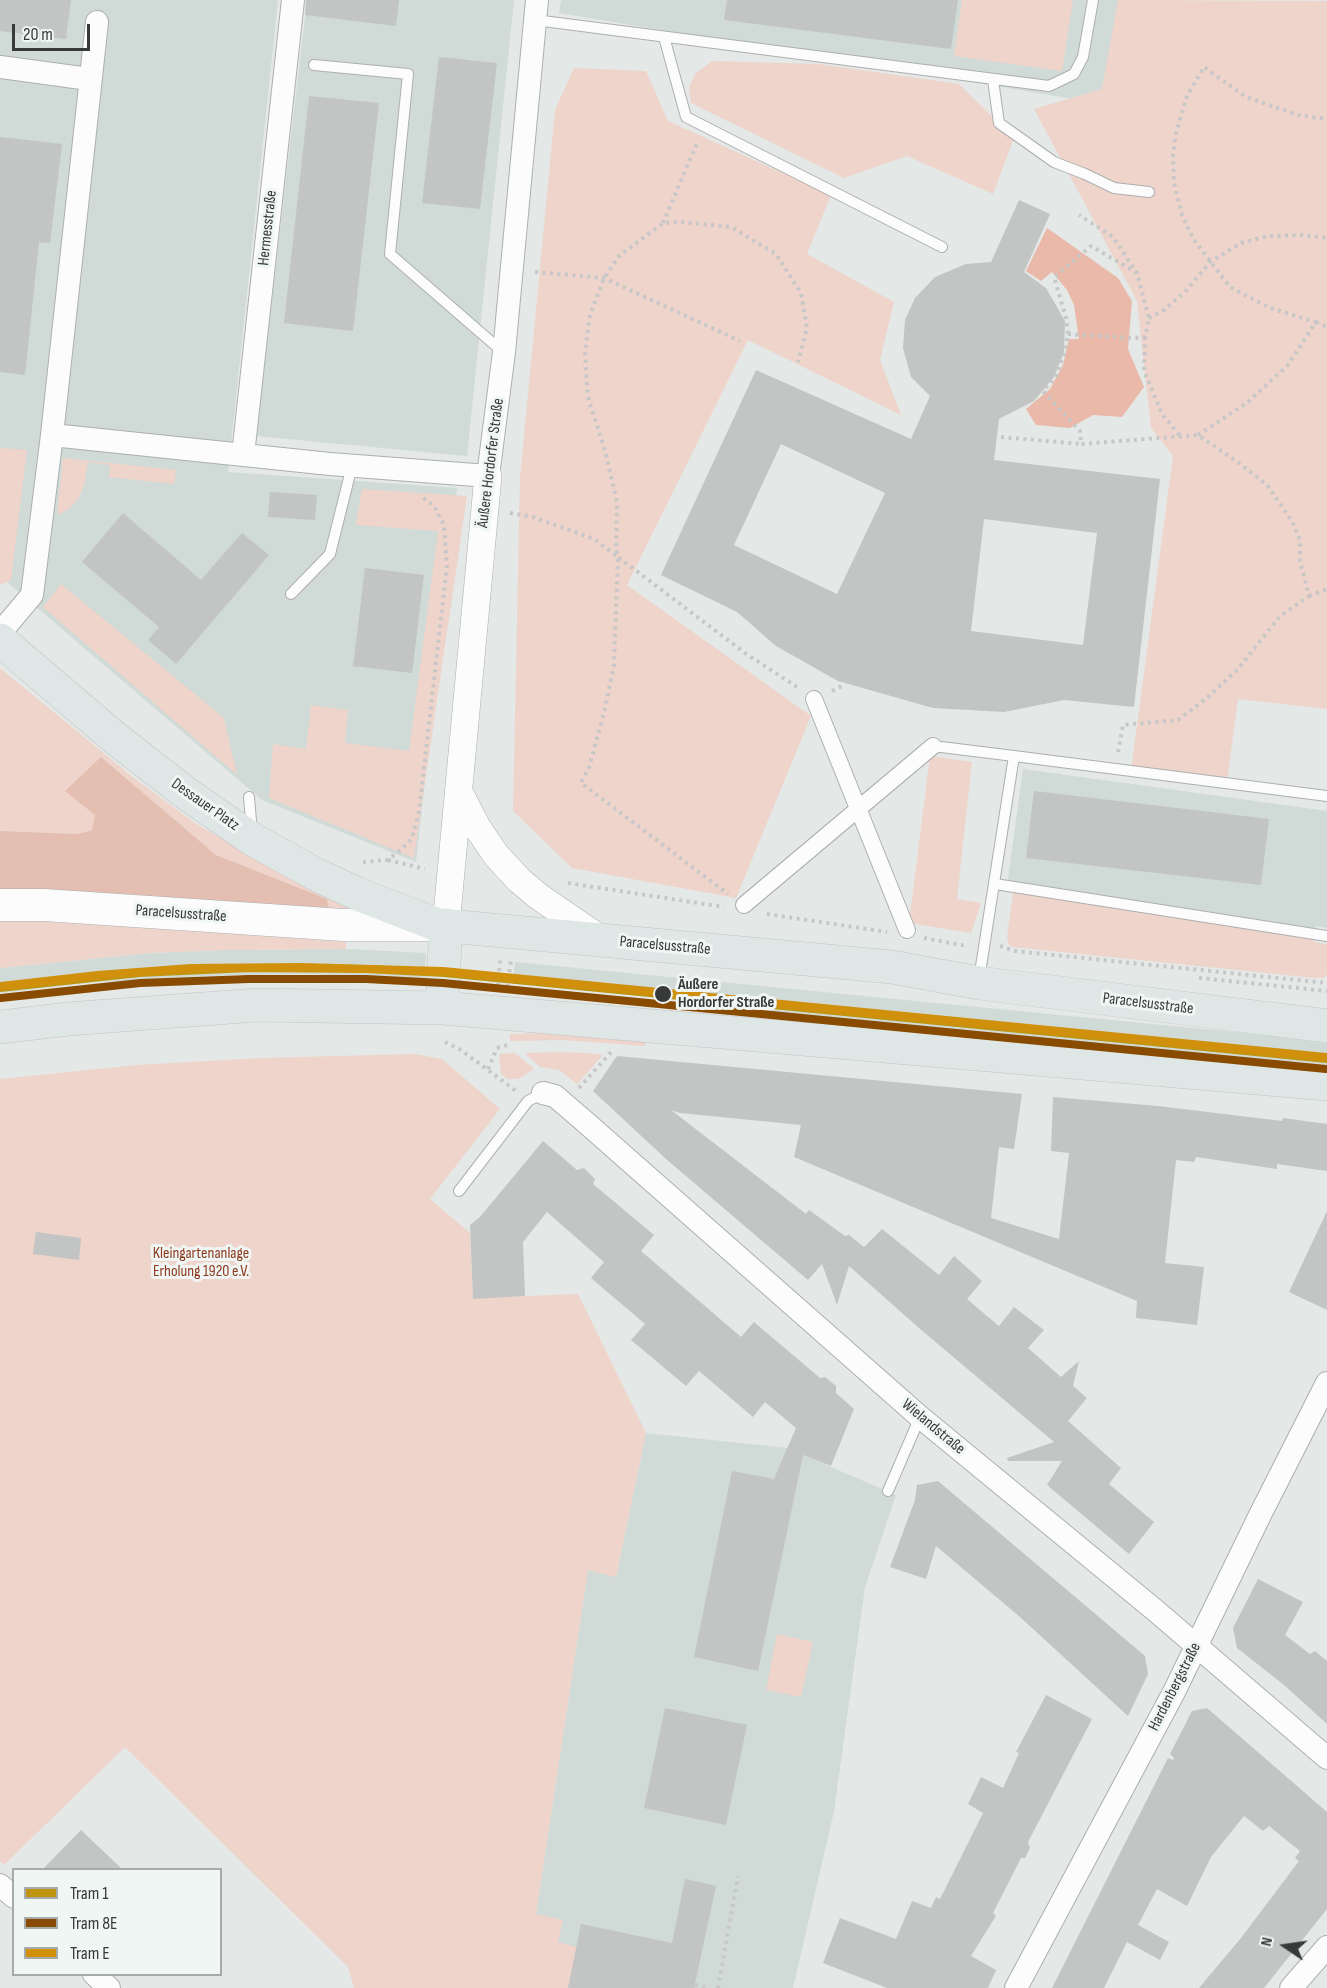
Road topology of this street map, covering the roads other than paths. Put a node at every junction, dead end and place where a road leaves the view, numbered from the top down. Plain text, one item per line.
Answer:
1 (293, 0) edge
2 (1093, 0) edge
3 (536, 10) edge
4 (97, 22) dead end
5 (664, 37) junction
6 (314, 65) dead end
7 (0, 68) edge
8 (89, 80) junction
9 (993, 80) junction
10 (1149, 192) dead end
11 (942, 247) dead end
12 (504, 352) junction
13 (52, 435) junction
14 (243, 455) junction
15 (352, 466) junction
16 (488, 476) junction
17 (291, 594) dead end
18 (0, 633) edge
19 (0, 640) edge
20 (814, 699) road end
21 (933, 746) joint
22 (1014, 756) junction
23 (459, 792) junction
24 (1327, 796) edge
25 (249, 797) dead end
26 (859, 809) junction
27 (252, 839) junction
28 (995, 884) junction
29 (0, 905) edge
30 (744, 905) road end
31 (442, 925) junction
32 (908, 930) dead end
33 (1327, 936) edge
34 (602, 940) junction
35 (979, 983) junction
36 (442, 1008) junction
37 (1327, 1026) edge
38 (0, 1027) edge
39 (1327, 1084) edge
40 (542, 1097) joint
41 (459, 1191) dead end
42 (1327, 1383) edge
43 (920, 1417) junction
44 (888, 1491) dead end
45 (1196, 1645) junction
46 (1327, 1758) edge
47 (0, 1885) edge
48 (12, 1896) edge
49 (1327, 1947) edge
50 (96, 1976) edge
51 (109, 1988) edge
52 (1016, 1988) edge
53 (1291, 1988) edge

1 - 14 street, Hermesstraße
2 - 9 lane
3 - 5 lane
3 - 12 street, Äußere Hordorfer Straße
4 - 8 street
5 - 9 lane
5 - 11 lane
6 - 12 lane
7 - 8 street
8 - 13 street
9 - 10 lane
12 - 16 street, Äußere Hordorfer Straße
13 - 14 street
13 - 18 street
14 - 15 street
15 - 16 street
15 - 17 lane
16 - 23 street, Äußere Hordorfer Straße
19 - 27 main road, Dessauer Platz
20 - 26 street
21 - 22 lane
21 - 26 street
22 - 24 lane
22 - 28 lane
23 - 31 street, Äußere Hordorfer Straße
23 - 34 street
25 - 27 lane
26 - 30 street
26 - 32 street
27 - 31 main road, Dessauer Platz
28 - 33 lane
28 - 35 lane
29 - 31 main road, Paracelsusstraße
31 - 34 main road, Paracelsusstraße
31 - 36 main road
34 - 35 main road, Paracelsusstraße
35 - 37 main road, Paracelsusstraße
36 - 38 main road
36 - 39 main road
40 - 41 lane
40 - 43 street, Wielandstraße
42 - 45 street, Hardenbergstraße
43 - 44 lane
43 - 45 street, Wielandstraße
45 - 46 street, Wielandstraße
45 - 52 street, Hardenbergstraße
47 - 48 street
49 - 53 street
50 - 51 street

